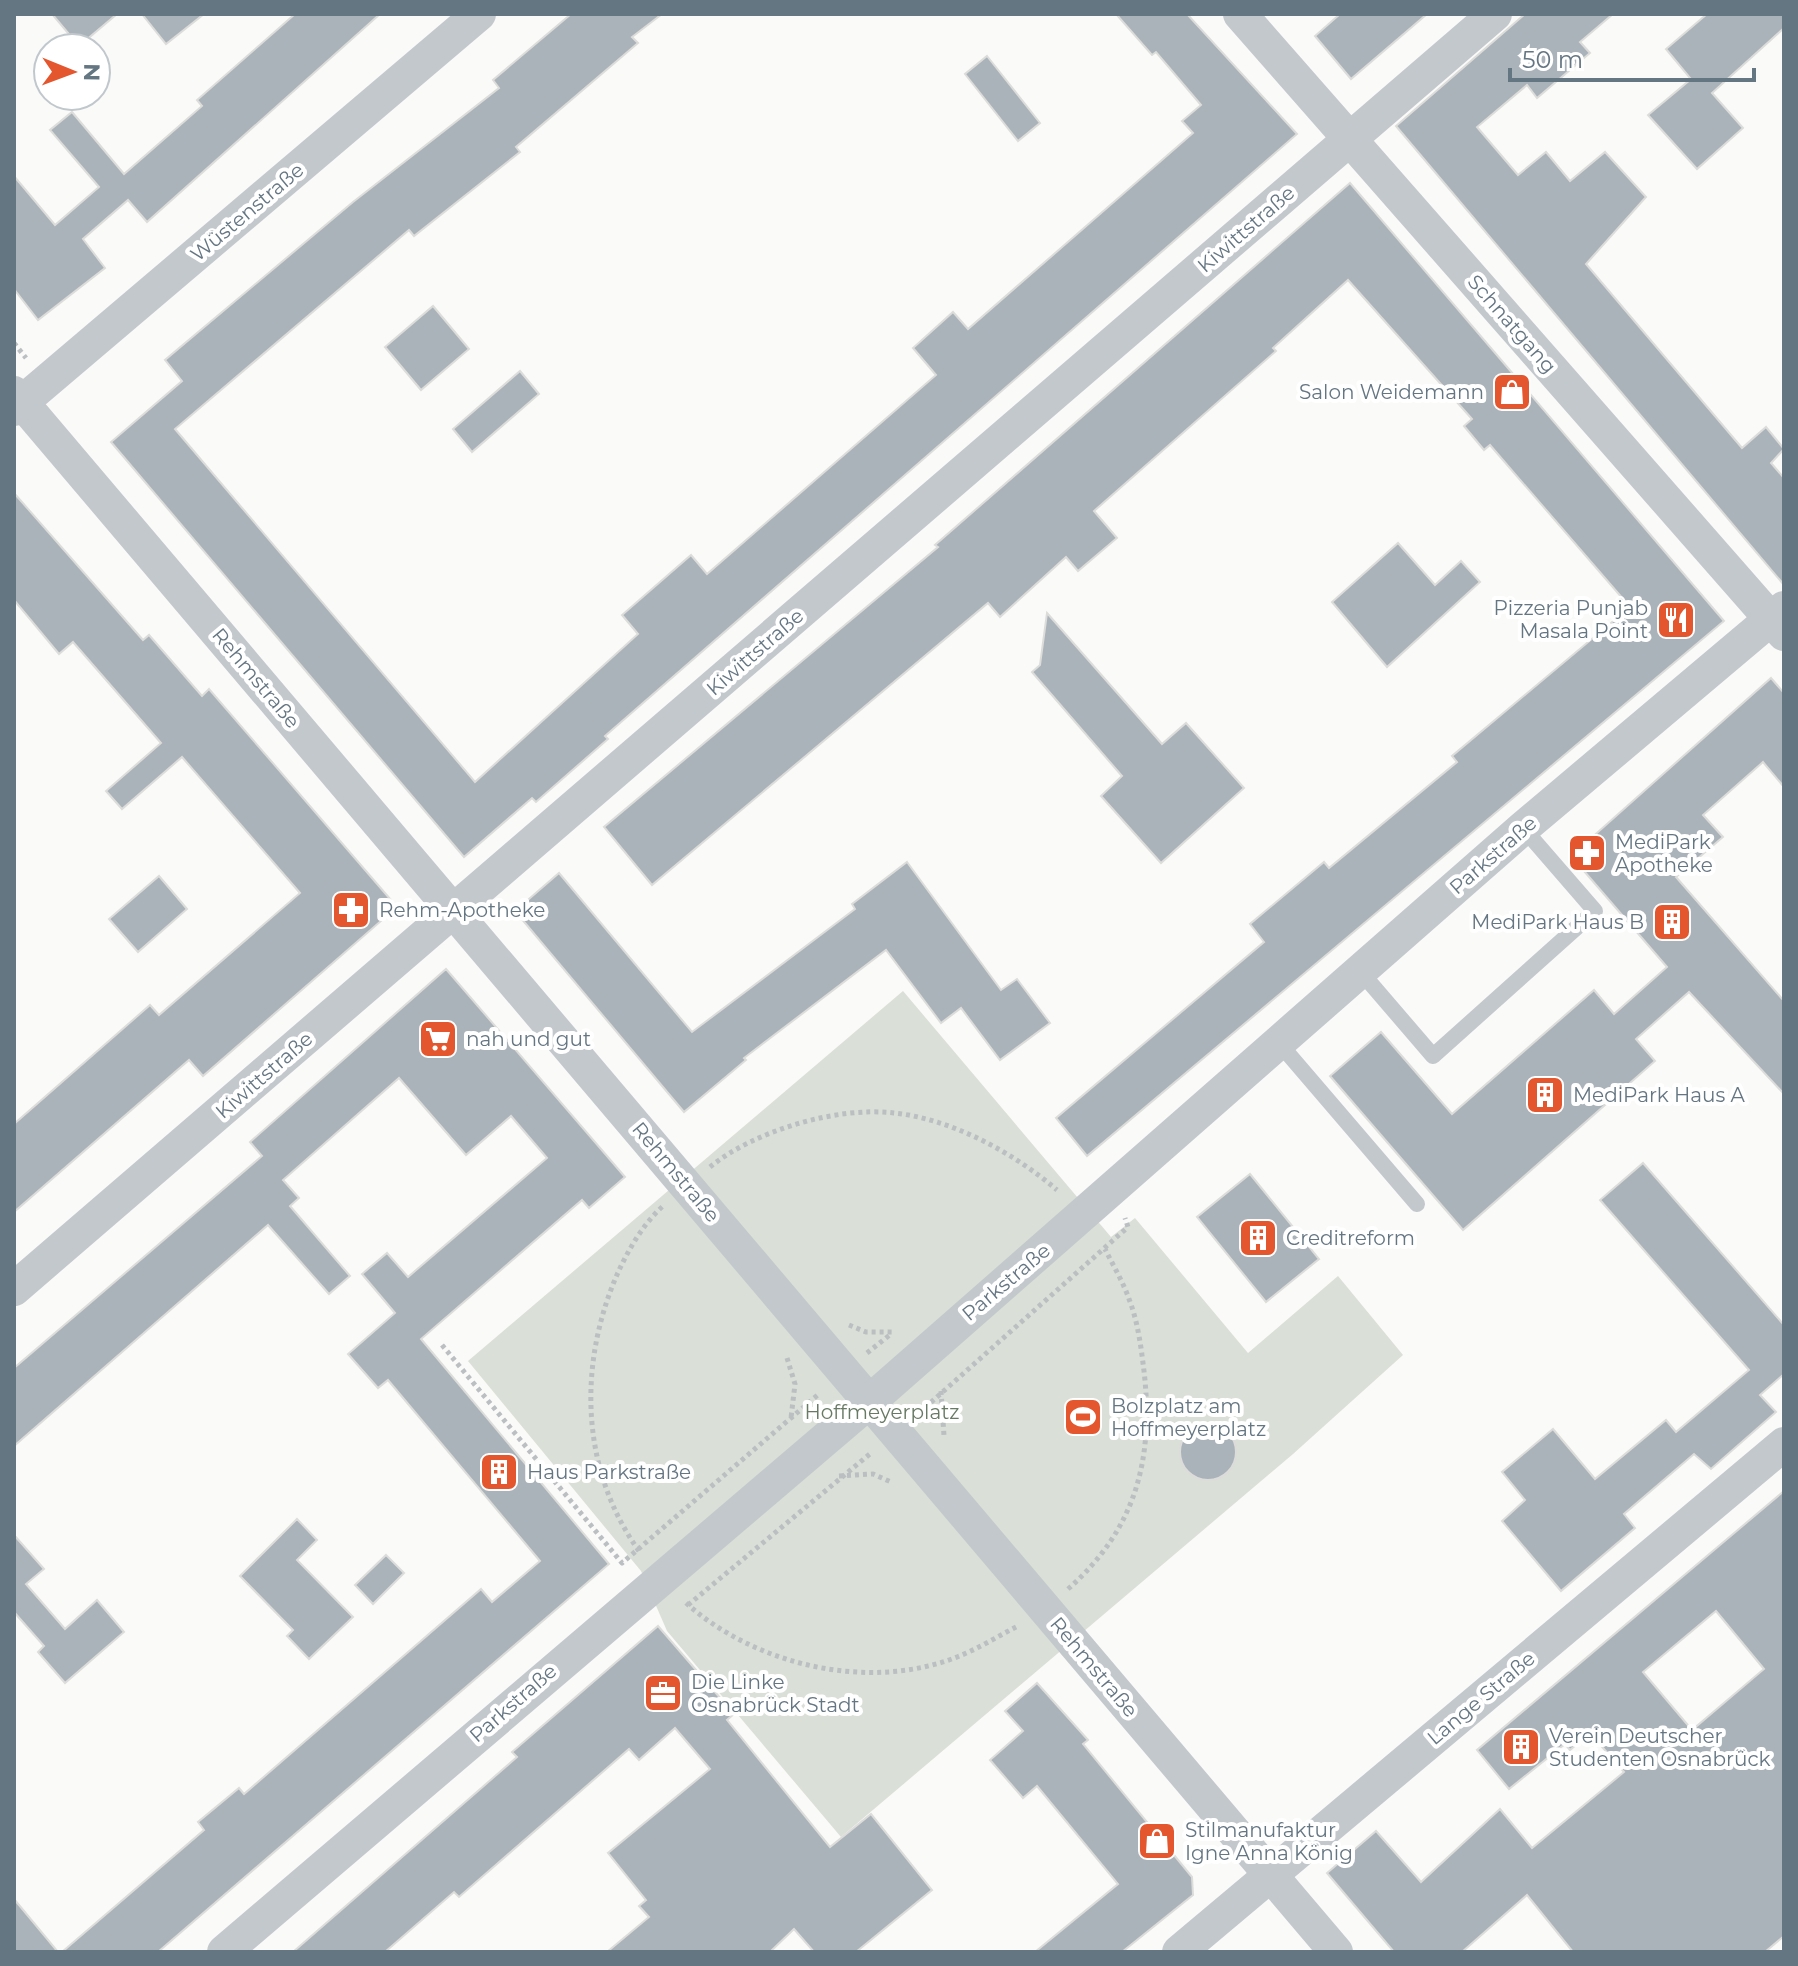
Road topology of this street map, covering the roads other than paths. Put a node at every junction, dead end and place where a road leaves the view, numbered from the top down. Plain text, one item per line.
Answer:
1 (479, 14) edge
2 (1240, 14) edge
3 (1495, 14) edge
4 (1350, 139) junction
5 (17, 401) edge
6 (1780, 620) edge
7 (1523, 828) junction
8 (454, 910) junction
9 (1360, 971) junction
10 (1279, 1043) junction
11 (1417, 1204) dead end
12 (14, 1289) edge
13 (870, 1401) junction
14 (1784, 1444) edge
15 (1271, 1875) junction
16 (224, 1952) edge
17 (1179, 1952) edge
18 (1336, 1952) edge

1 - 5 street, Wüstenstraße
2 - 4 street, Schnatgang
3 - 4 street, Kiwittstraße
4 - 6 street, Schnatgang
4 - 8 street, Kiwittstraße
5 - 8 street, Rehmstraße
6 - 7 street, Parkstraße
7 - 9 street, Parkstraße
7 - 9 lane
8 - 12 street, Kiwittstraße
8 - 13 street, Rehmstraße
9 - 10 street, Parkstraße
10 - 11 lane
10 - 13 street, Parkstraße
13 - 15 street, Rehmstraße
13 - 16 street, Parkstraße
14 - 15 street, Lange Straße
15 - 17 street, Lange Straße
15 - 18 street, Rehmstraße

